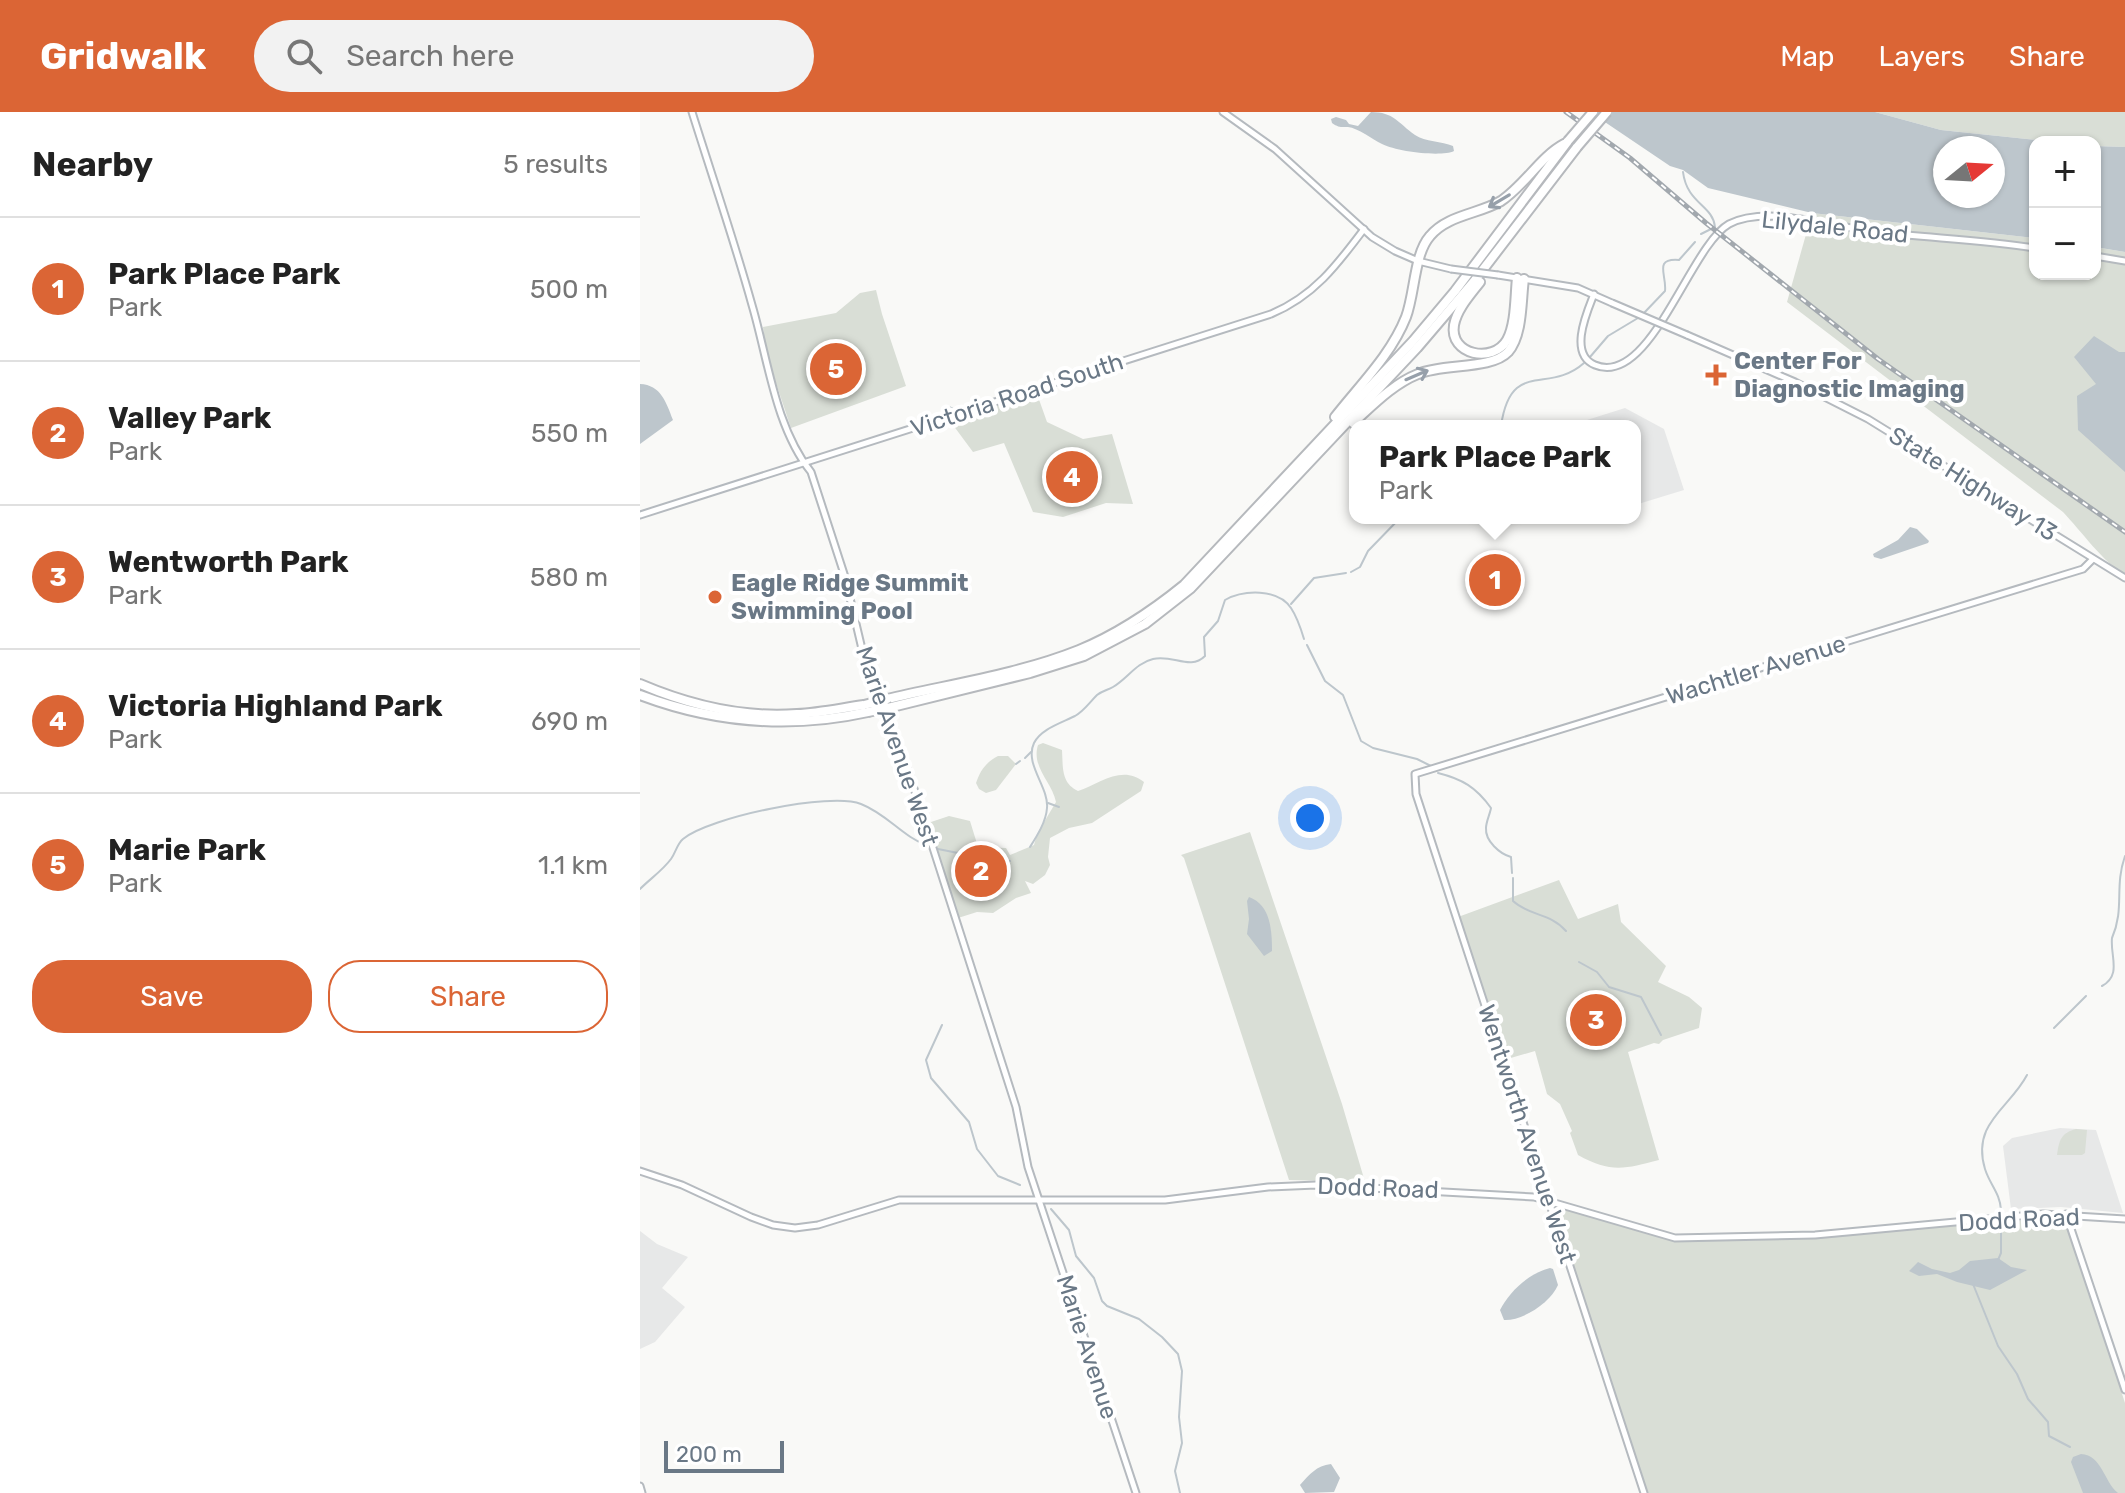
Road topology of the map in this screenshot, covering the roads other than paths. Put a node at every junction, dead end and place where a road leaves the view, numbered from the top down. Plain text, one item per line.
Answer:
1 (692, 112) edge
2 (1223, 112) edge
3 (1593, 112) edge
4 (1607, 112) edge
5 (1568, 141) junction
6 (1574, 150) junction
7 (1364, 229) junction
8 (2029, 247) edge
9 (2101, 257) edge
10 (1418, 261) junction
11 (2125, 261) edge
12 (1520, 278) junction
13 (1594, 294) junction
14 (1349, 420) edge
15 (1349, 420) edge
16 (1358, 420) edge
17 (1349, 428) edge
18 (1302, 459) junction
19 (1314, 459) junction
20 (803, 462) junction
21 (640, 515) edge
22 (2093, 559) junction
23 (2125, 578) edge
24 (640, 684) edge
25 (640, 695) edge
26 (890, 703) junction
27 (866, 709) junction
28 (1415, 774) joint
29 (640, 1171) edge
30 (1039, 1200) junction
31 (1548, 1200) junction
32 (2066, 1214) junction
33 (2125, 1219) edge
34 (2125, 1390) edge
35 (640, 1486) edge
36 (642, 1493) edge
37 (1136, 1493) edge
38 (1644, 1493) edge

1 - 20 street, Marie Avenue West
2 - 7 street, State Highway 13
3 - 5 highway, bridge
4 - 6 highway, bridge
5 -> 10 highway
5 - 18 highway
6 - 12 highway
6 - 15 highway
7 - 10 street, State Highway 13
7 - 20 street, Victoria Road South
8 - 13 street, Lilydale Road
9 - 11 street
10 - 12 street, State Highway 13, bridge
10 - 18 highway
12 - 13 street, State Highway 13
16 -> 12 highway
13 - 22 street, State Highway 13, bridge
14 - 19 highway
19 -> 17 highway
18 - 26 highway
19 - 26 highway
20 - 21 street, Victoria Road South
20 - 30 street, Marie Avenue West
22 - 23 street, State Highway 13
22 - 28 street, Wachtler Avenue
24 - 27 highway
25 - 27 highway
26 - 27 highway, bridge
28 - 31 street, Wentworth Avenue West
29 - 30 street, Dodd Road
30 - 31 street, Dodd Road
30 - 37 street, Marie Avenue
31 - 32 street, Dodd Road
31 - 38 street, Wentworth Avenue West
32 - 33 street, Dodd Road
32 - 34 street
35 - 36 street

